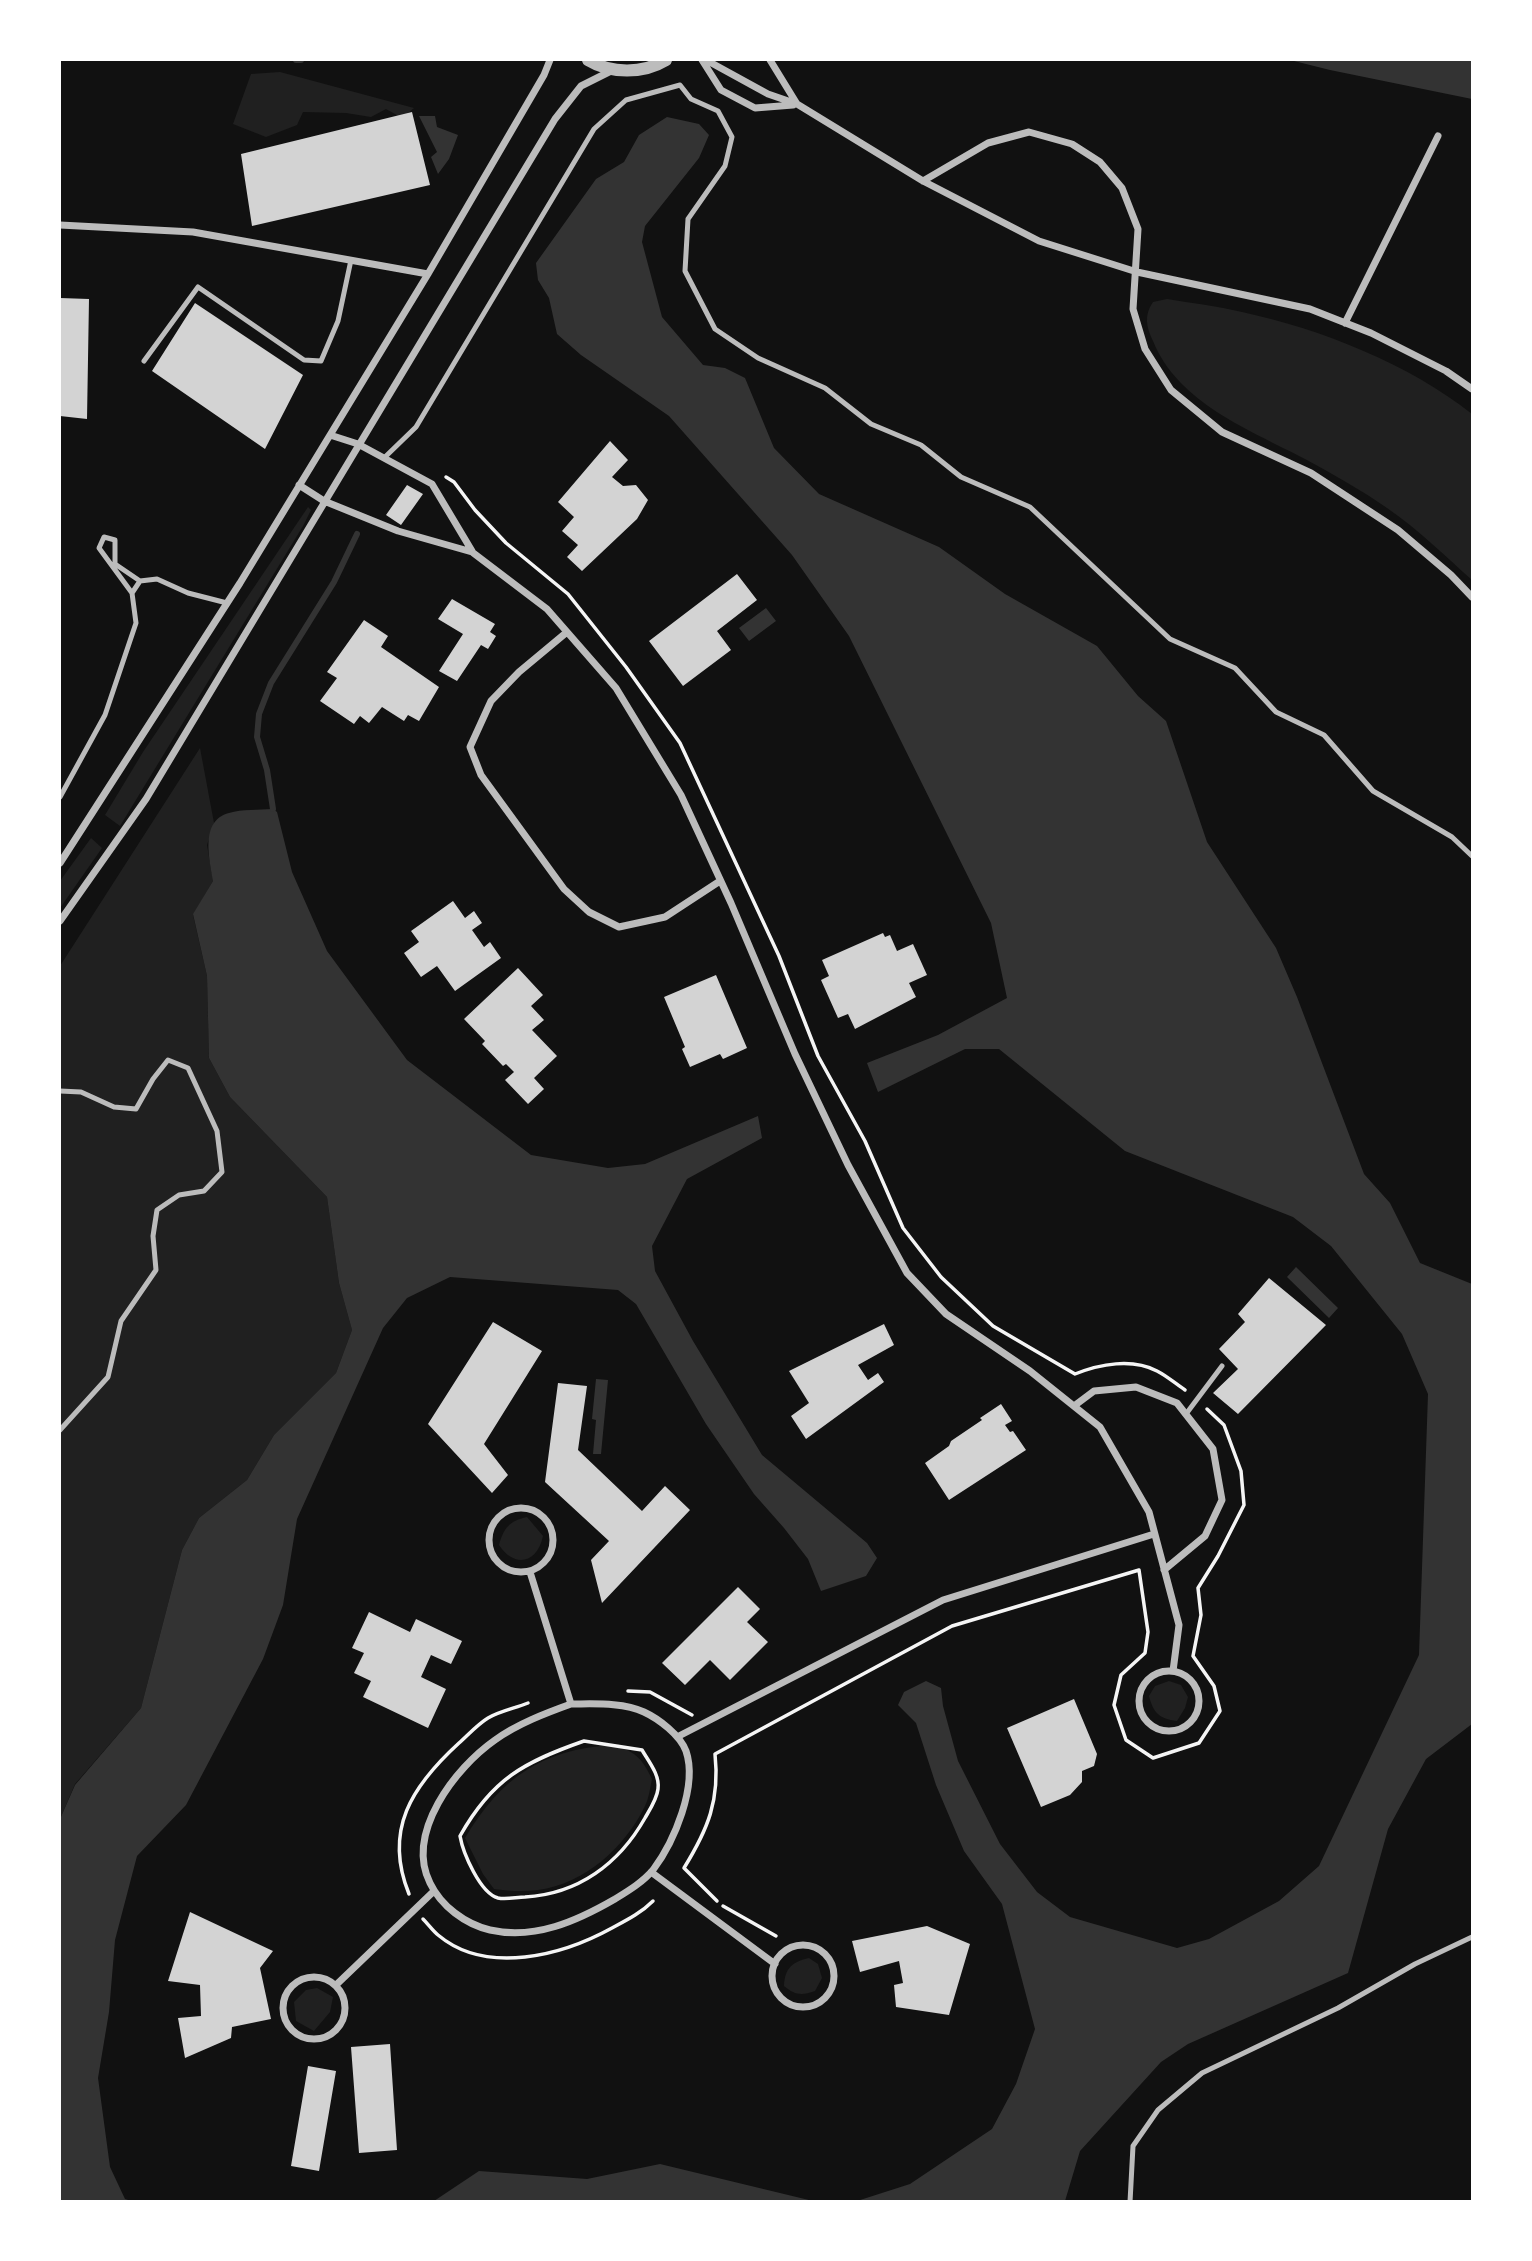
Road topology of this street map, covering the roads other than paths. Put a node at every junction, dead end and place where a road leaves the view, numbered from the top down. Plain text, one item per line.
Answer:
1 (550, 60) edge
2 (588, 60) edge
3 (666, 60) edge
4 (704, 60) edge
5 (770, 60) edge
6 (614, 70) junction
7 (797, 104) junction
8 (1438, 136) dead end
9 (923, 181) junction
10 (60, 225) edge
11 (351, 260) junction
12 (1137, 272) junction
13 (428, 274) junction
14 (1345, 323) junction
15 (144, 361) dead end
16 (1472, 389) edge
17 (330, 435) junction
18 (358, 444) junction
19 (384, 458) junction
20 (299, 485) junction
21 (324, 501) junction
22 (472, 552) junction
23 (140, 581) junction
24 (132, 593) junction
25 (1472, 597) edge
26 (227, 603) junction
27 (567, 632) junction
28 (60, 797) edge
29 (1472, 856) edge
30 (60, 863) edge
31 (720, 881) junction
32 (60, 921) edge
33 (60, 1091) edge
34 (1222, 1366) dead end
35 (1074, 1406) junction
36 (1186, 1414) junction
37 (60, 1430) edge
38 (1154, 1534) junction
39 (1164, 1570) junction
40 (530, 1572) junction
41 (1173, 1671) junction
42 (571, 1704) junction
43 (677, 1737) junction
44 (652, 1872) junction
45 (434, 1891) junction
46 (1472, 1937) edge
47 (775, 1964) junction
48 (336, 1985) junction
49 (1130, 2202) edge

1 - 13 street
2 - 6 street
3 - 6 street
4 - 7 street
4 - 7 street
5 - 7 street
6 - 18 street
7 - 9 street
8 - 14 street
9 - 12 street
9 - 12 street
10 - 11 street
11 - 13 street
11 - 15 lane
12 - 14 street
12 - 25 street
13 - 17 street
14 - 16 street
17 - 18 street
17 - 20 street
18 - 19 street
18 - 21 street
19 - 22 street
19 - 29 lane
20 - 21 street
20 - 26 street
21 - 22 street
21 - 32 street
22 - 27 street
23 - 24 lane
23 - 24 lane
23 - 26 lane
24 - 28 lane
26 - 30 street
27 - 31 street
27 - 31 street
31 - 35 street
33 - 37 lane
34 - 36 lane
35 - 36 street
35 - 38 street
36 - 39 street
38 - 39 street
38 - 43 street
39 - 41 street
40 - 40 street
40 - 42 street
41 - 41 street
42 - 43 street
42 - 45 street
43 - 44 street
44 - 45 street
44 - 47 street
45 - 48 street
46 - 49 lane
47 - 47 street
48 - 48 street

